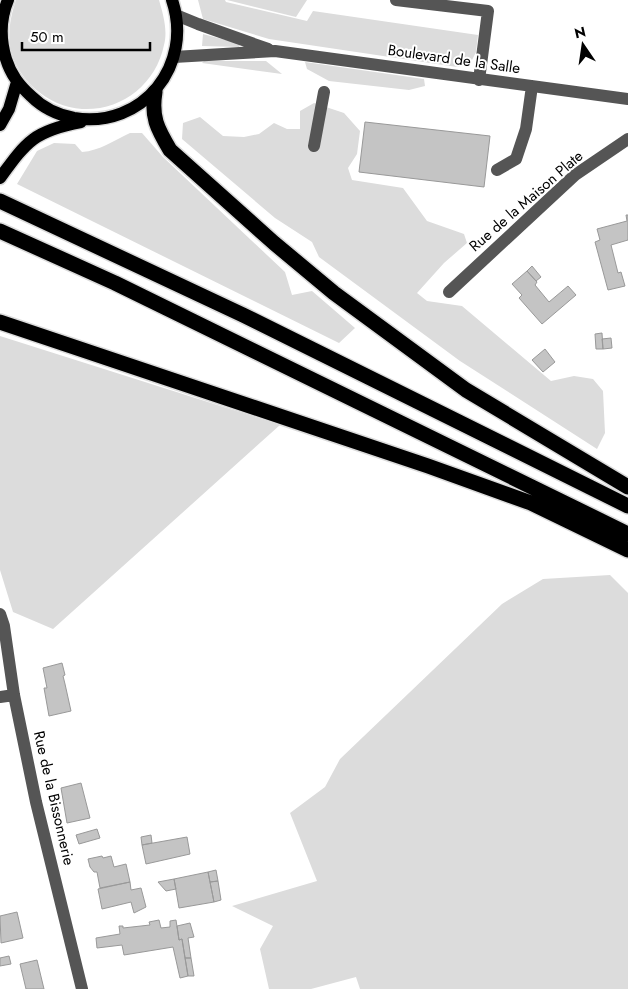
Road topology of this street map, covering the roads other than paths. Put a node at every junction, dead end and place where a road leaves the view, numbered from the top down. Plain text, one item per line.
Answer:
1 (172, 0) edge
2 (396, 0) edge
3 (4, 9) edge
4 (176, 15) junction
5 (275, 51) junction
6 (174, 57) junction
7 (479, 80) junction
8 (17, 82) junction
9 (532, 86) junction
10 (155, 92) junction
11 (324, 92) dead end
12 (628, 99) edge
13 (88, 120) junction
14 (0, 125) edge
15 (628, 139) edge
16 (314, 146) dead end
17 (497, 170) dead end
18 (0, 178) edge
19 (0, 201) edge
20 (5, 233) edge
21 (449, 292) dead end
22 (0, 322) edge
23 (628, 487) edge
24 (628, 506) edge
25 (628, 534) edge
26 (628, 550) edge
27 (0, 614) edge
28 (14, 695) junction
29 (0, 698) edge
30 (82, 989) edge

1 - 4 main road
2 - 7 street
3 - 8 main road
4 - 5 street, Boulevard de la Salle
4 - 6 main road
5 - 6 street, Boulevard de la Salle
5 - 7 street, Boulevard de la Salle
6 - 10 main road
7 - 9 street, Boulevard de la Salle
8 - 13 main road
8 - 14 main road
9 - 12 street, Boulevard de la Salle
9 - 17 street
10 - 13 main road
10 - 23 highway
11 - 16 street
13 - 18 main road
15 - 21 street, Rue de la Maison Plate
19 - 24 highway
20 - 25 highway
22 - 26 highway
27 - 28 street, Rue de la Bissonnerie
28 - 29 street
28 - 30 street, Rue de la Bissonnerie

